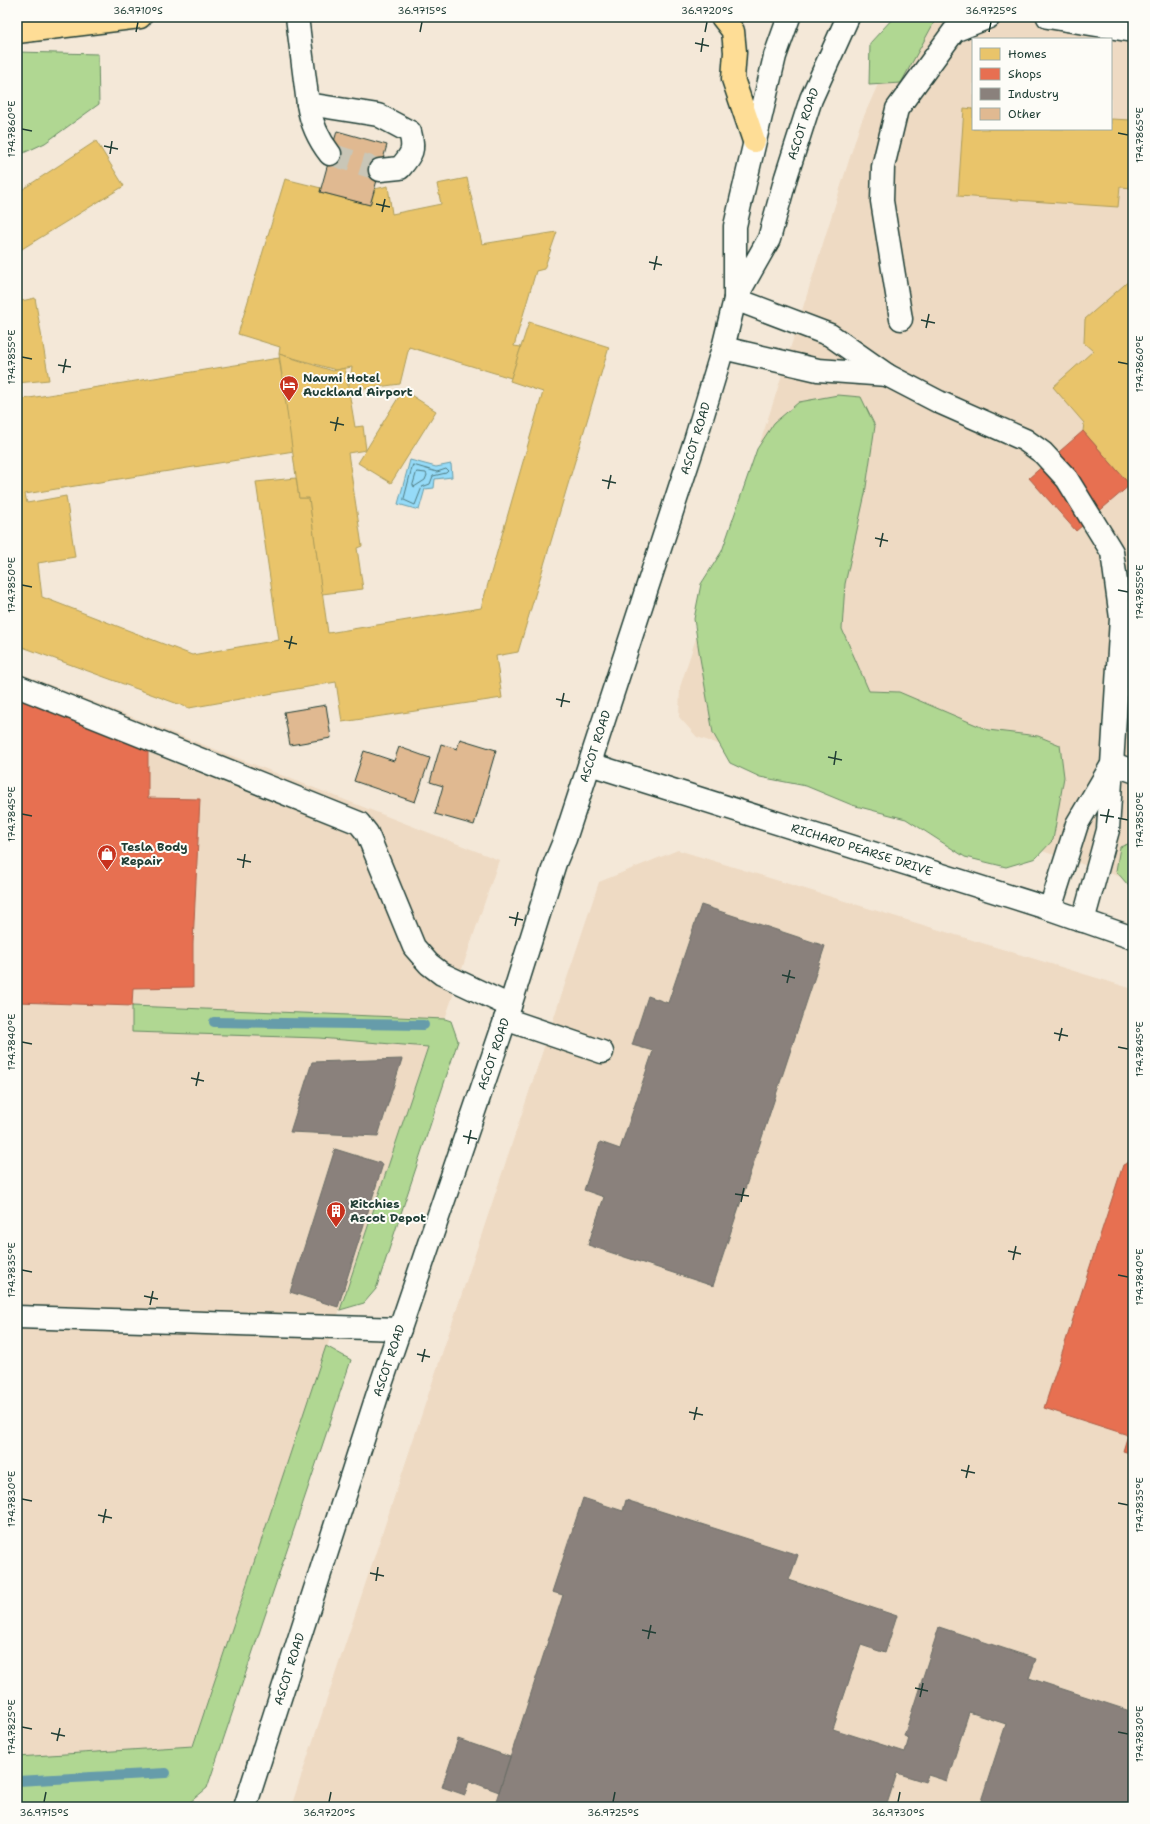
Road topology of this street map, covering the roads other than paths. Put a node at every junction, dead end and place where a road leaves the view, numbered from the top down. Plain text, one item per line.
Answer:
1 (140, 17) edge
2 (297, 17) edge
3 (722, 17) edge
4 (789, 17) edge
5 (848, 17) edge
6 (989, 17) edge
7 (1048, 17) edge
8 (1133, 31) edge
9 (17, 32) edge
10 (308, 104) junction
11 (754, 141) junction
12 (330, 154) tunnel mouth
13 (380, 170) tunnel mouth
14 (735, 299) junction
15 (901, 319) dead end
16 (723, 348) junction
17 (887, 375) junction
18 (17, 686) edge
19 (590, 764) junction
20 (1113, 764) junction
21 (1133, 771) edge
22 (1050, 909) junction
23 (1083, 921) junction
24 (1133, 938) edge
25 (507, 1012) junction
26 (602, 1052) dead end
27 (17, 1317) edge
28 (400, 1329) junction
29 (245, 1807) edge

1 - 9 main road
2 - 10 street
3 - 11 main road
4 - 11 street, ASCOT ROAD
5 - 14 street, ASCOT ROAD
6 - 15 street
7 - 8 street
10 - 12 street
10 - 13 street
11 - 14 street, ASCOT ROAD
14 - 16 street, ASCOT ROAD
14 - 17 street
16 - 17 street
16 - 19 street, ASCOT ROAD
17 - 20 street
18 - 25 street
19 - 22 street, RICHARD PEARSE DRIVE
19 - 25 street, ASCOT ROAD
20 - 21 street
20 - 22 street
20 - 23 street
22 - 23 street, RICHARD PEARSE DRIVE
23 - 24 street, RICHARD PEARSE DRIVE
25 - 26 street
25 - 28 street, ASCOT ROAD
27 - 28 street
28 - 29 street, ASCOT ROAD

